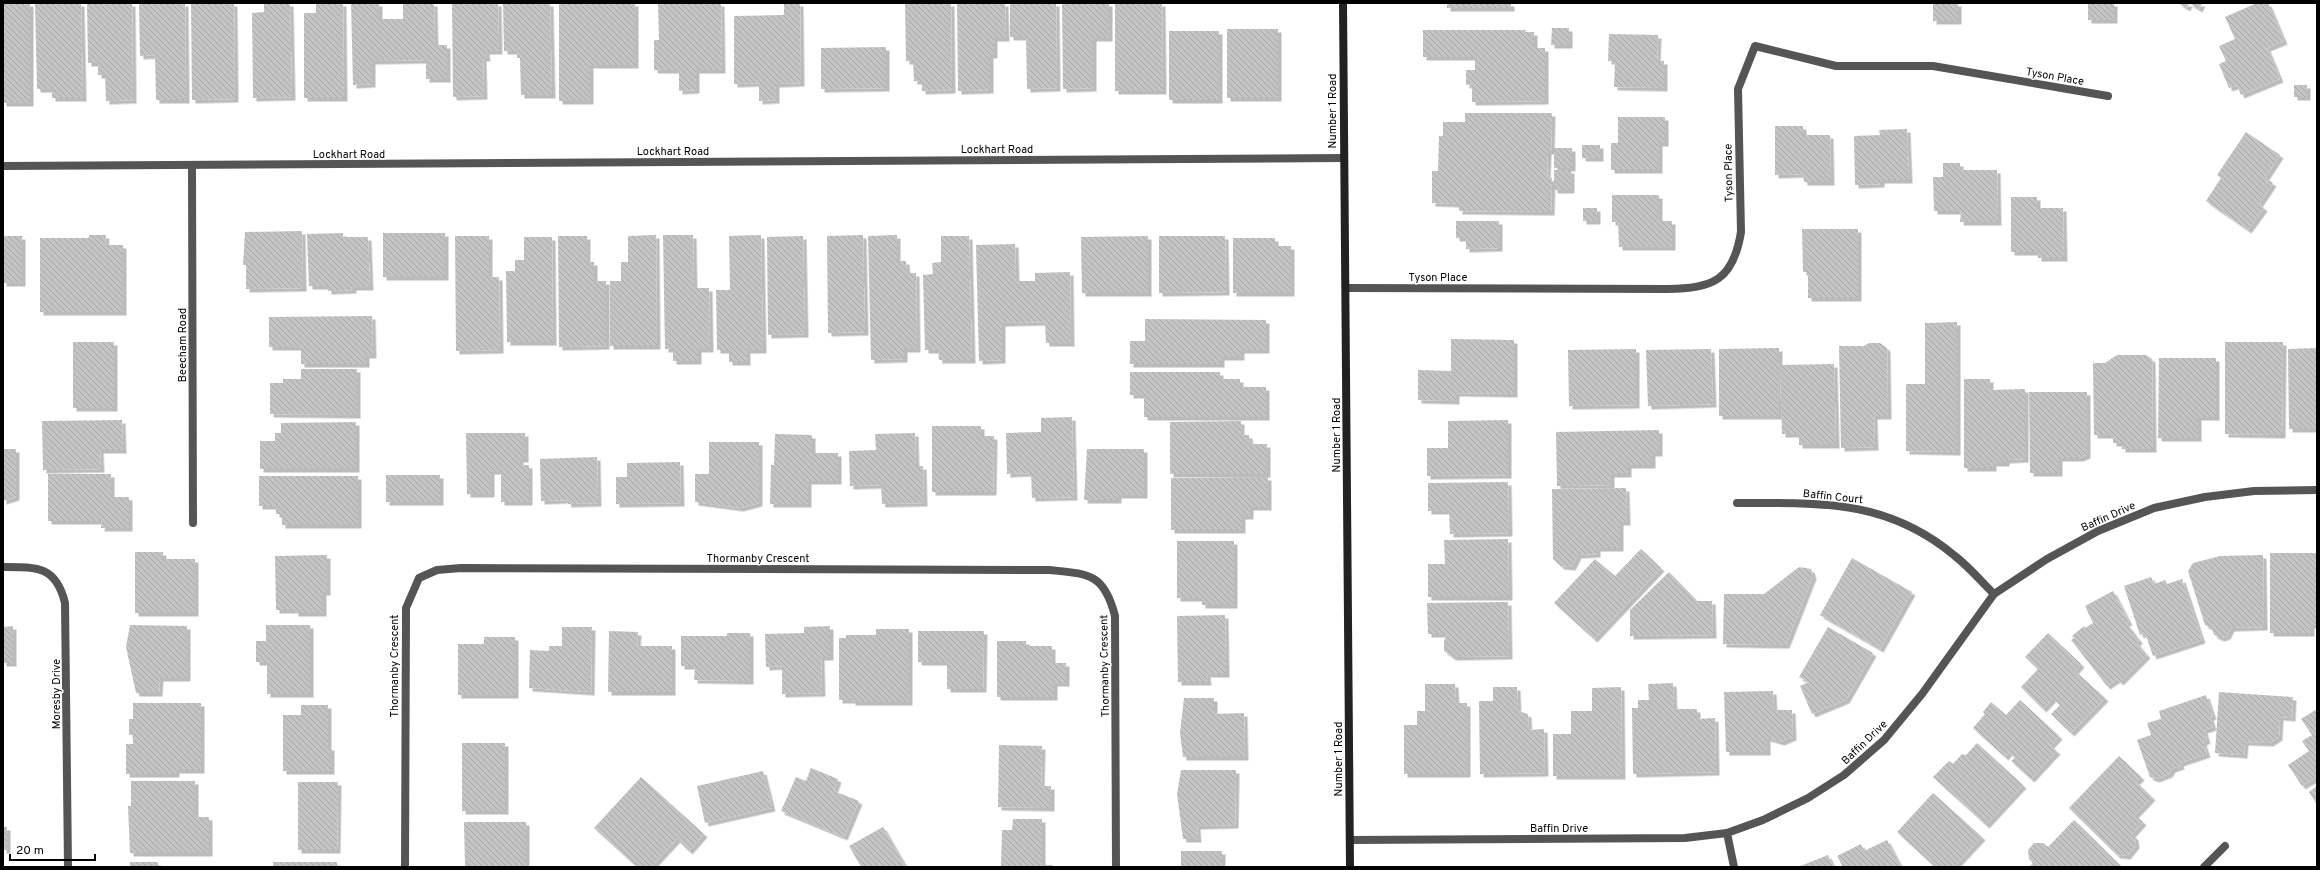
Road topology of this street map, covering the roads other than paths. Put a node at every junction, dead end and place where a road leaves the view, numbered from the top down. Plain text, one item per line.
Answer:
1 (1343, 3) edge
2 (2108, 96) dead end
3 (1344, 158) junction
4 (3, 166) edge
5 (192, 166) junction
6 (1346, 288) junction
7 (2317, 490) edge
8 (1737, 503) dead end
9 (193, 523) dead end
10 (3, 567) edge
11 (1994, 594) junction
12 (1727, 833) junction
13 (1350, 840) junction
14 (2225, 846) dead end
15 (68, 867) edge
16 (405, 867) edge
17 (1116, 867) edge
18 (1350, 867) edge
19 (1734, 867) edge
20 (2204, 867) edge

1 - 3 main road, Number 1 Road
2 - 6 street, Tyson Place
3 - 5 street, Lockhart Road
3 - 6 main road, Number 1 Road
4 - 5 street, Lockhart Road
5 - 9 street, Beecham Road
6 - 13 main road, Number 1 Road
7 - 11 street, Baffin Drive
8 - 11 street, Baffin Court
10 - 15 street, Moresby Drive
11 - 12 street, Baffin Drive
12 - 13 street, Baffin Drive
12 - 19 street
13 - 18 main road, Number 1 Road
14 - 20 street
16 - 17 street, Thormanby Crescent

